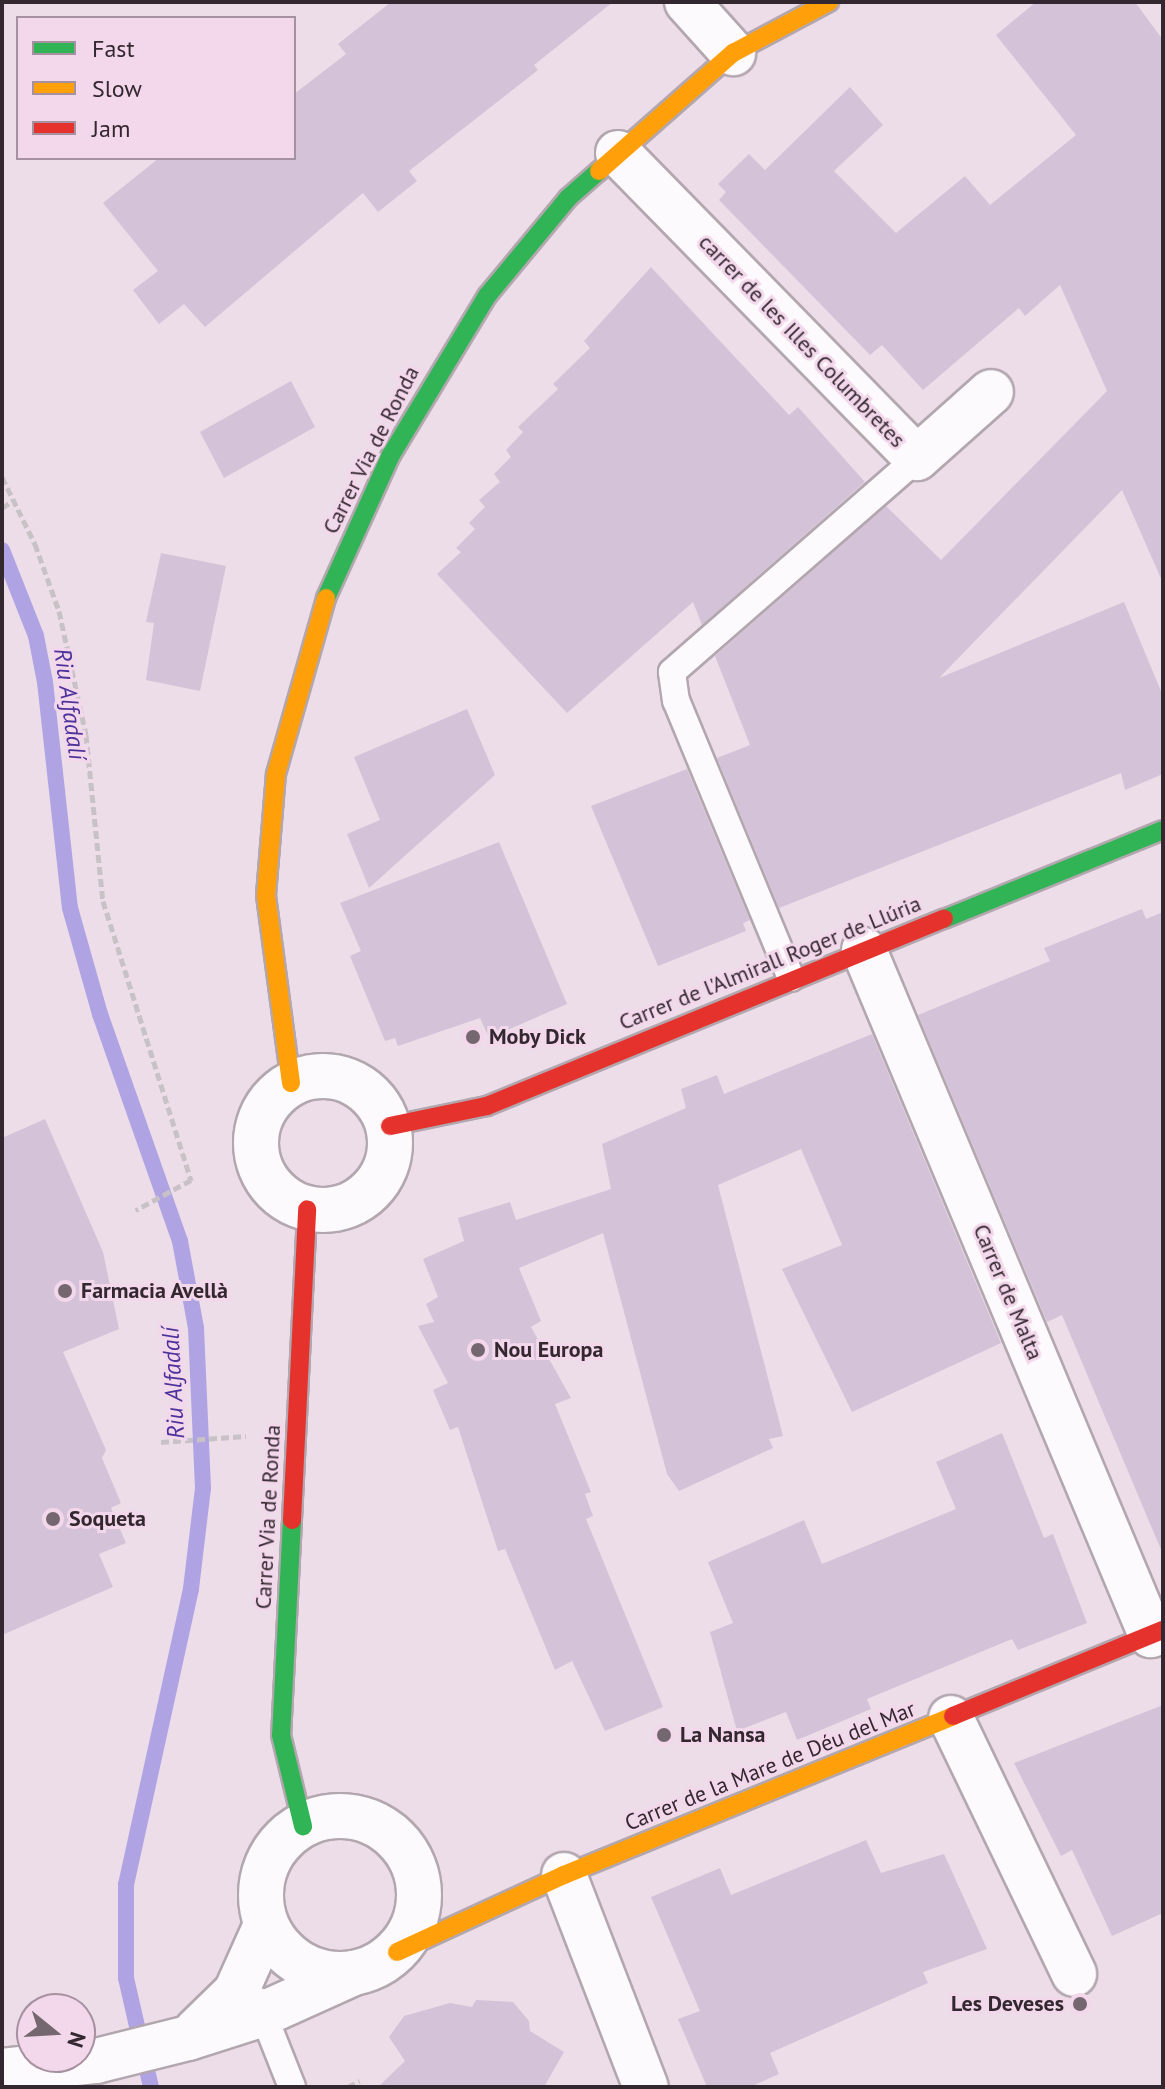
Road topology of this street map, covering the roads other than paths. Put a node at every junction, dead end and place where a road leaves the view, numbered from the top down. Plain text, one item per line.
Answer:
1 (687, 2) edge
2 (829, 2) edge
3 (733, 53) junction
4 (618, 153) junction
5 (991, 392) dead end
6 (917, 458) junction
7 (1163, 830) edge
8 (864, 950) junction
9 (791, 978) junction
10 (291, 1083) junction
11 (390, 1126) junction
12 (307, 1209) junction
13 (1157, 1632) edge
14 (951, 1718) junction
15 (303, 1826) junction
16 (564, 1875) junction
17 (266, 1925) junction
18 (397, 1952) junction
19 (247, 1973) junction
20 (354, 1973) junction
21 (1074, 1974) dead end
22 (263, 2014) junction
23 (188, 2038) junction
24 (2, 2071) edge
25 (292, 2087) edge
26 (646, 2087) edge

1 - 3 street
2 - 3 street, Carrer Via de Ronda
3 - 4 street, Carrer Via de Ronda
4 - 6 street, carrer de les Illes Columbretes
4 - 10 street, Carrer Via de Ronda
5 - 6 street, carrer de les Illes Columbretes
6 - 9 lane
7 - 8 street, Carrer de l'Almirall Roger de Llúria
8 - 9 street, Carrer de l'Almirall Roger de Llúria
8 - 13 street, Carrer de Malta
9 - 11 street, Carrer de l'Almirall Roger de Llúria
10 - 11 street
10 - 12 street
11 - 12 street
12 - 15 street, Carrer Via de Ronda
13 - 14 street, Carrer de la Mare de Déu del Mar
14 - 16 street, Carrer de la Mare de Déu del Mar
14 - 21 street
15 - 17 street
15 - 18 street
16 - 18 street, Carrer de la Mare de Déu del Mar
16 - 26 street
17 - 19 street
17 - 20 street
18 - 20 street
19 - 22 lane
19 - 23 street
20 - 22 street
22 - 23 street
22 - 25 lane
23 - 24 street

